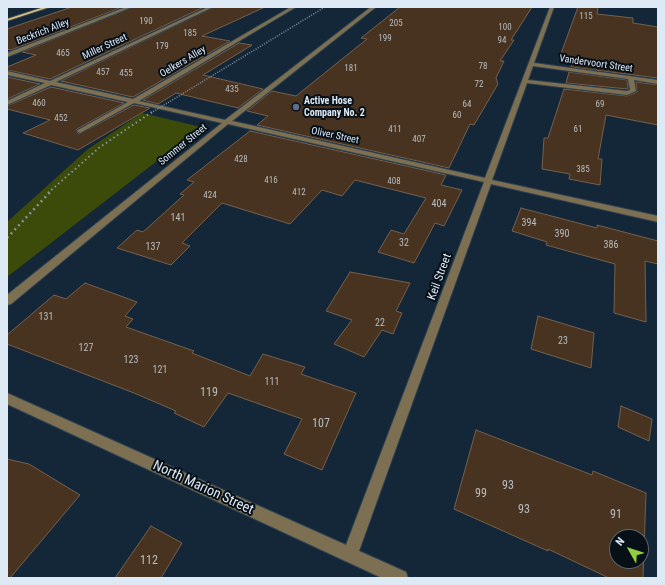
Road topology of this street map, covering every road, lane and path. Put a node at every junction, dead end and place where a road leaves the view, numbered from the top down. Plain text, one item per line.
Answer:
1 (48, 7) edge
2 (130, 7) edge
3 (211, 7) edge
4 (294, 7) edge
5 (374, 7) edge
6 (552, 7) edge
7 (7, 20) edge
8 (7, 55) edge
9 (532, 64) junction
10 (7, 73) edge
11 (632, 78) junction
12 (526, 81) junction
13 (49, 82) junction
14 (658, 82) edge
15 (134, 101) junction
16 (7, 103) edge
17 (227, 122) junction
18 (80, 131) dead end
19 (490, 180) junction
20 (658, 219) edge
21 (7, 302) edge
22 (7, 398) edge
23 (350, 556) junction
24 (400, 578) edge

1 - 7 main road
2 - 8 street, Beckrich Alley
3 - 13 street, Miller Street
4 - 15 street, Oelkers Alley
5 - 17 street, Sommer Street
6 - 9 street, Keil Street
9 - 11 street, Vandervoort Street
9 - 12 street, Keil Street
10 - 13 street, Oliver Street
11 - 12 street
11 - 14 street, Vandervoort Street
12 - 19 street, Keil Street
13 - 15 street, Oliver Street
13 - 16 street, Miller Street
15 - 17 street, Oliver Street
15 - 18 street, Oelkers Alley
17 - 19 street, Oliver Street
17 - 21 street, Sommer Street
19 - 20 street, Oliver Street
19 - 23 street, Keil Street
22 - 23 street, North Marion Street
23 - 24 street, North Marion Street

